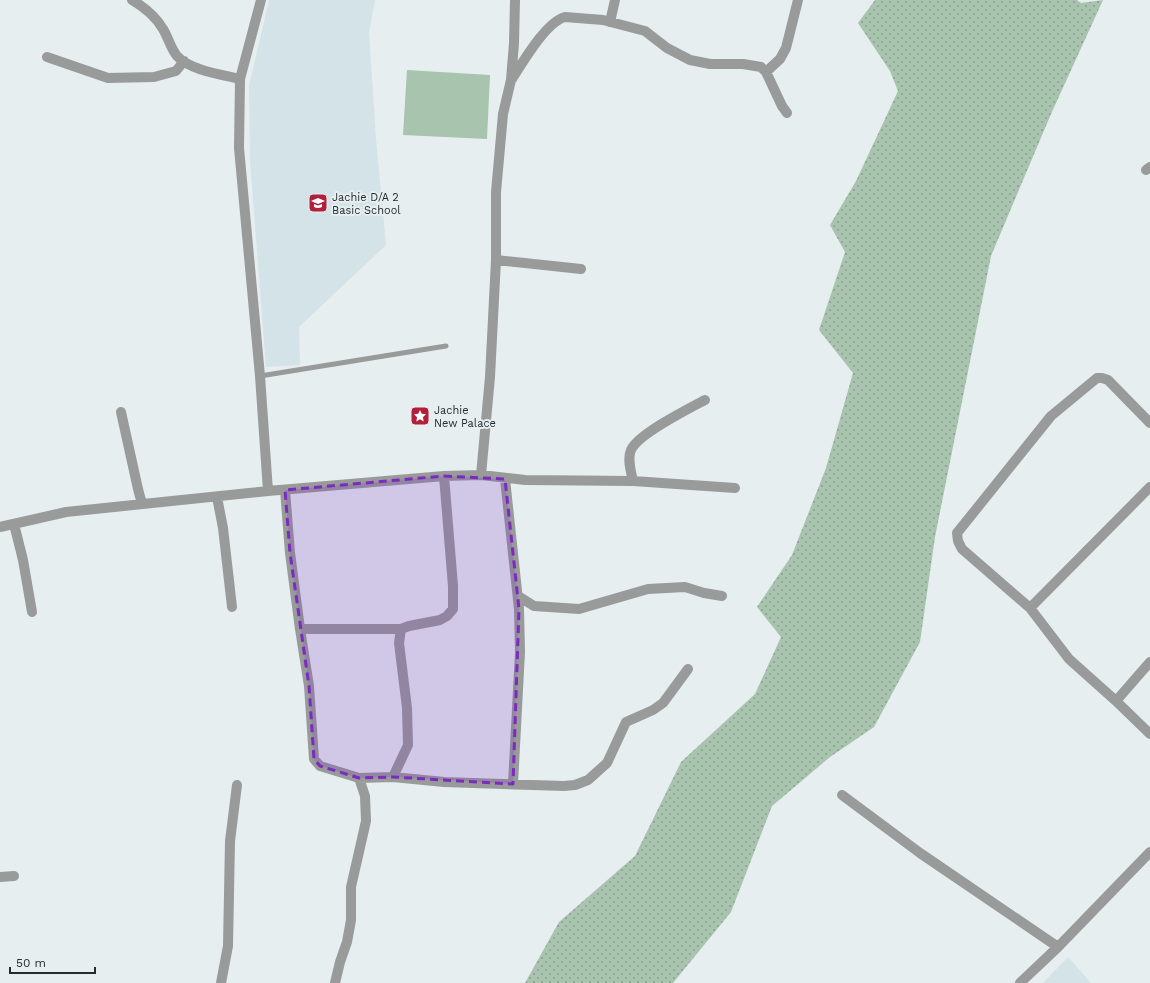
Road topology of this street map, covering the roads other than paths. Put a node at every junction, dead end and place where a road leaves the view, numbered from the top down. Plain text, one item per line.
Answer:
1 (132, 0) edge
2 (261, 0) edge
3 (515, 0) edge
4 (615, 0) edge
5 (798, 0) edge
6 (610, 22) junction
7 (47, 57) dead end
8 (184, 61) junction
9 (766, 72) junction
10 (240, 79) junction
11 (511, 80) junction
12 (788, 113) dead end
13 (496, 260) junction
14 (581, 269) dead end
15 (446, 346) dead end
16 (260, 376) junction
17 (705, 400) dead end
18 (121, 412) dead end
19 (1150, 423) edge
20 (481, 475) junction
21 (444, 476) junction
22 (505, 479) junction
23 (633, 481) junction
24 (735, 488) dead end
25 (1150, 488) edge
26 (285, 490) junction
27 (268, 491) junction
28 (217, 497) junction
29 (142, 504) junction
30 (14, 524) junction
31 (0, 527) edge
32 (518, 596) junction
33 (722, 596) dead end
34 (232, 607) dead end
35 (1030, 608) junction
36 (32, 612) dead end
37 (300, 629) junction
38 (401, 629) junction
39 (1150, 662) edge
40 (688, 669) dead end
41 (1116, 701) junction
42 (1150, 734) edge
43 (393, 777) junction
44 (359, 778) junction
45 (513, 784) junction
46 (237, 785) dead end
47 (842, 795) dead end
48 (1150, 852) edge
49 (0, 876) edge
50 (14, 876) dead end
51 (1058, 947) junction
52 (221, 983) edge
53 (335, 983) edge
54 (1020, 983) edge

1 - 8 street
2 - 10 street
3 - 11 street
4 - 6 street
5 - 9 street
6 - 9 street
6 - 11 street
7 - 8 street
8 - 10 street
9 - 12 street
10 - 16 street
11 - 13 street
13 - 14 street
13 - 20 street
15 - 16 lane
16 - 27 street
17 - 23 street
18 - 29 street
19 - 35 street
20 - 21 street
20 - 22 street
21 - 26 street
21 - 38 street
22 - 23 street
22 - 32 street
23 - 24 street
25 - 35 street
26 - 27 street
26 - 37 street
27 - 28 street
28 - 29 street
28 - 34 street
29 - 30 street
30 - 31 street
30 - 36 street
32 - 33 street
32 - 45 street
35 - 41 street
37 - 38 street
37 - 44 street
38 - 43 street
39 - 41 street
40 - 45 street
41 - 42 street
43 - 44 street
43 - 45 street
44 - 53 street
46 - 52 street
47 - 51 street
48 - 51 street
49 - 50 street
51 - 54 street

